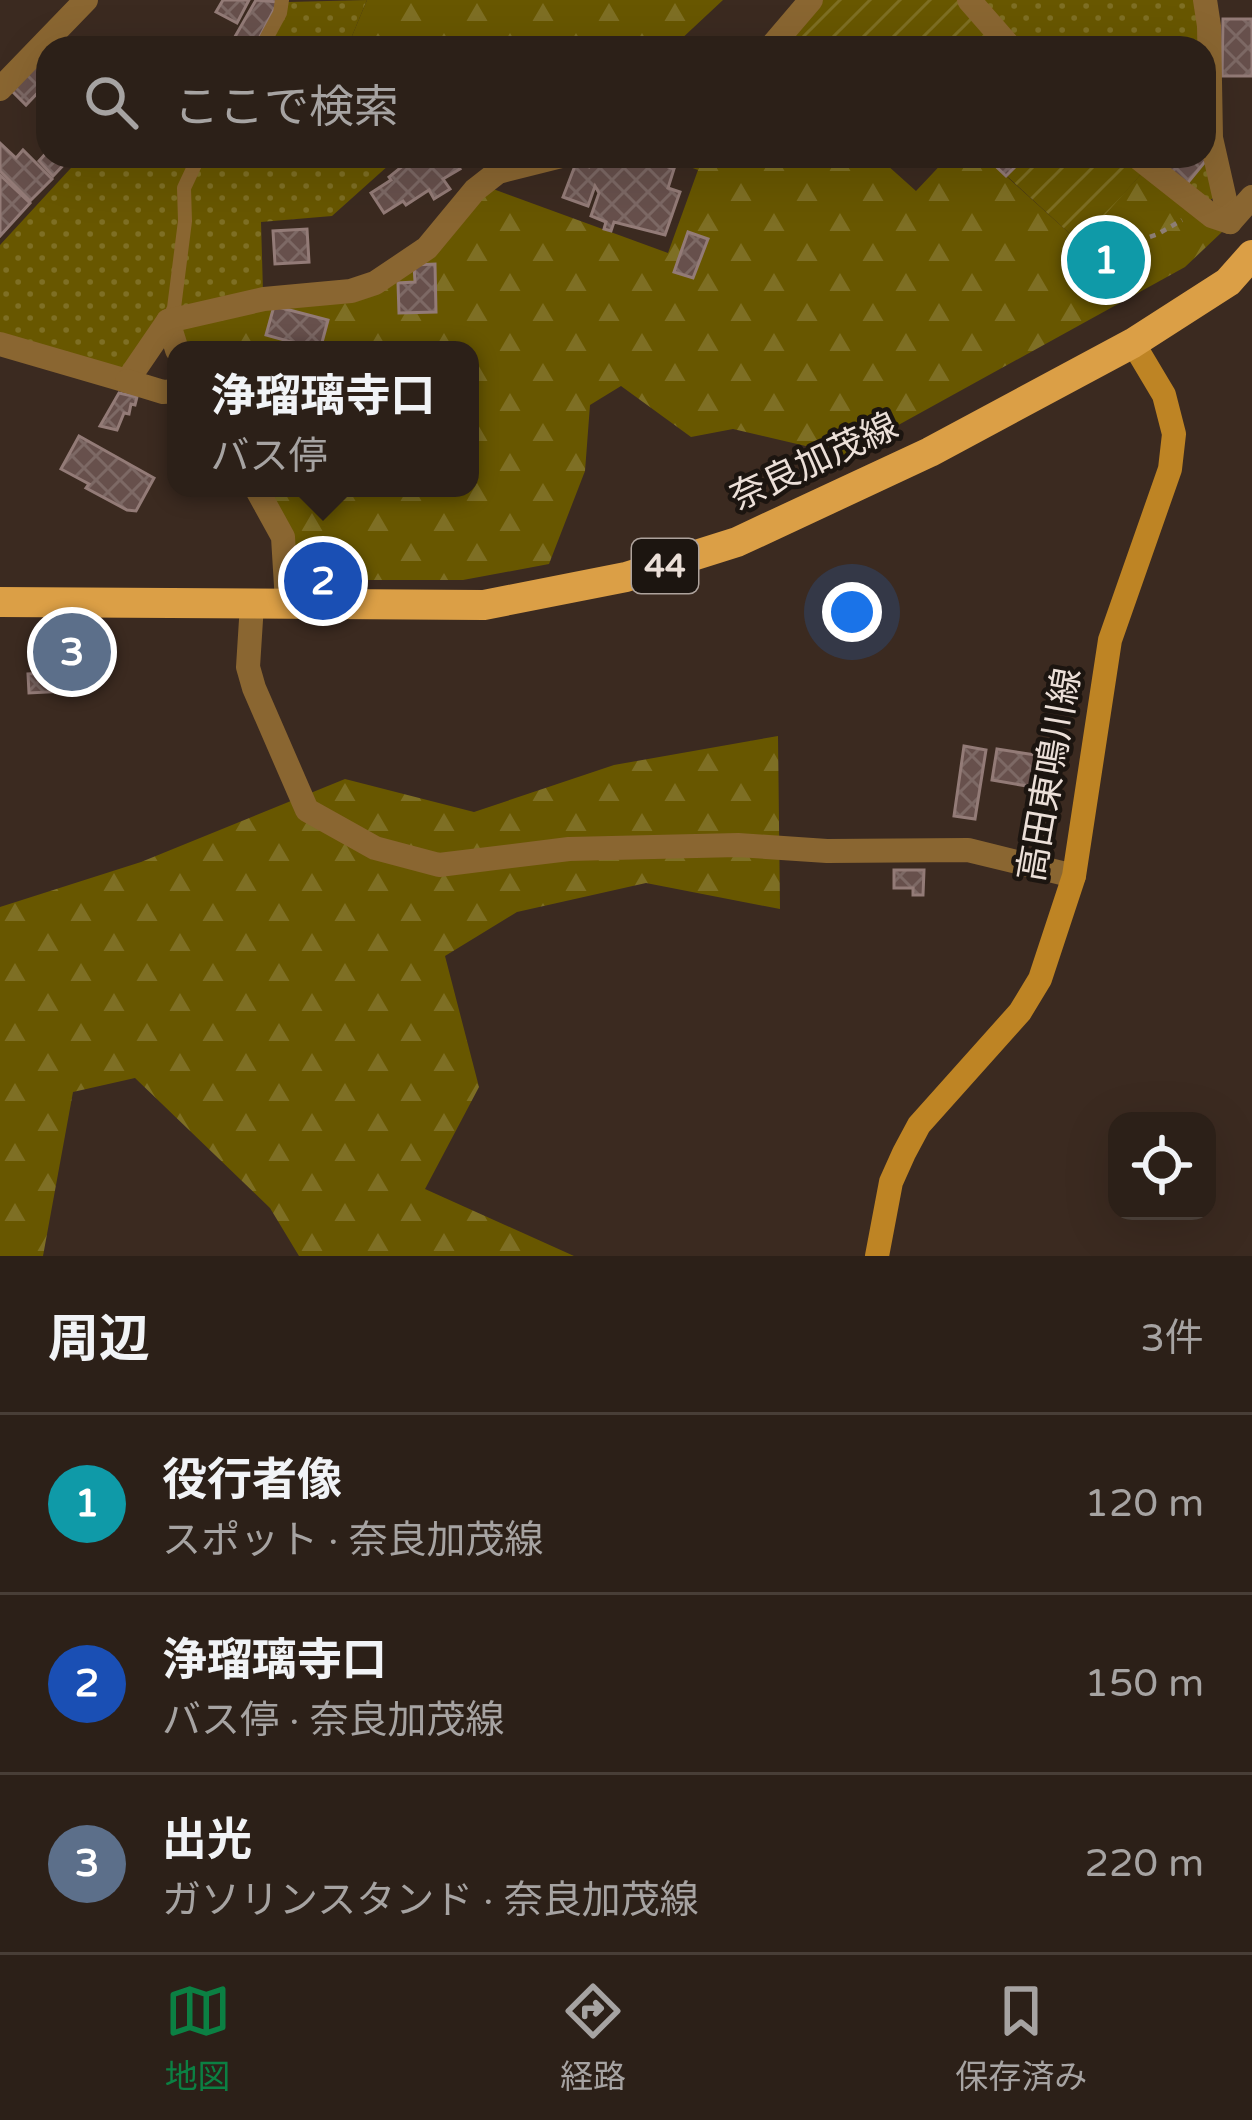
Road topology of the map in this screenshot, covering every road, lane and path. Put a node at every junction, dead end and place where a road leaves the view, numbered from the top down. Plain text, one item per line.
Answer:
1 (86, 0) edge
2 (282, 0) edge
3 (811, 0) edge
4 (969, 0) edge
5 (1205, 0) edge
6 (51, 36) edge
7 (267, 36) edge
8 (780, 36) edge
9 (1000, 36) edge
10 (1209, 36) edge
11 (36, 52) edge
12 (0, 89) edge
13 (1216, 160) edge
14 (193, 168) edge
15 (514, 168) edge
16 (1151, 168) edge
17 (1252, 197) edge
18 (1203, 208) junction
19 (1230, 221) junction
20 (1116, 249) dead end
21 (1252, 255) edge
22 (168, 321) junction
23 (174, 341) edge
24 (0, 344) edge
25 (1133, 344) junction
26 (127, 381) junction
27 (167, 392) edge
28 (261, 497) edge
29 (0, 602) edge
30 (287, 602) junction
31 (252, 604) junction
32 (1074, 876) junction
33 (877, 1256) edge

1 - 6 street
2 - 7 lane
3 - 8 street
4 - 9 street
5 - 10 street
11 - 12 street
13 - 19 street
14 - 22 lane
15 - 22 street
16 - 18 street
17 - 19 street
18 - 19 street
18 - 20 path
21 - 25 main road, 奈良加茂線 / 44
22 - 23 street
22 - 26 street
24 - 26 street
25 - 30 main road, 奈良加茂線 / 44
25 - 32 main road, 高田東鳴川線
26 - 27 street
28 - 30 street
29 - 31 main road, 奈良加茂線 / 44
30 - 31 main road, 奈良加茂線 / 44
31 - 32 street
32 - 33 main road, 高田東鳴川線

